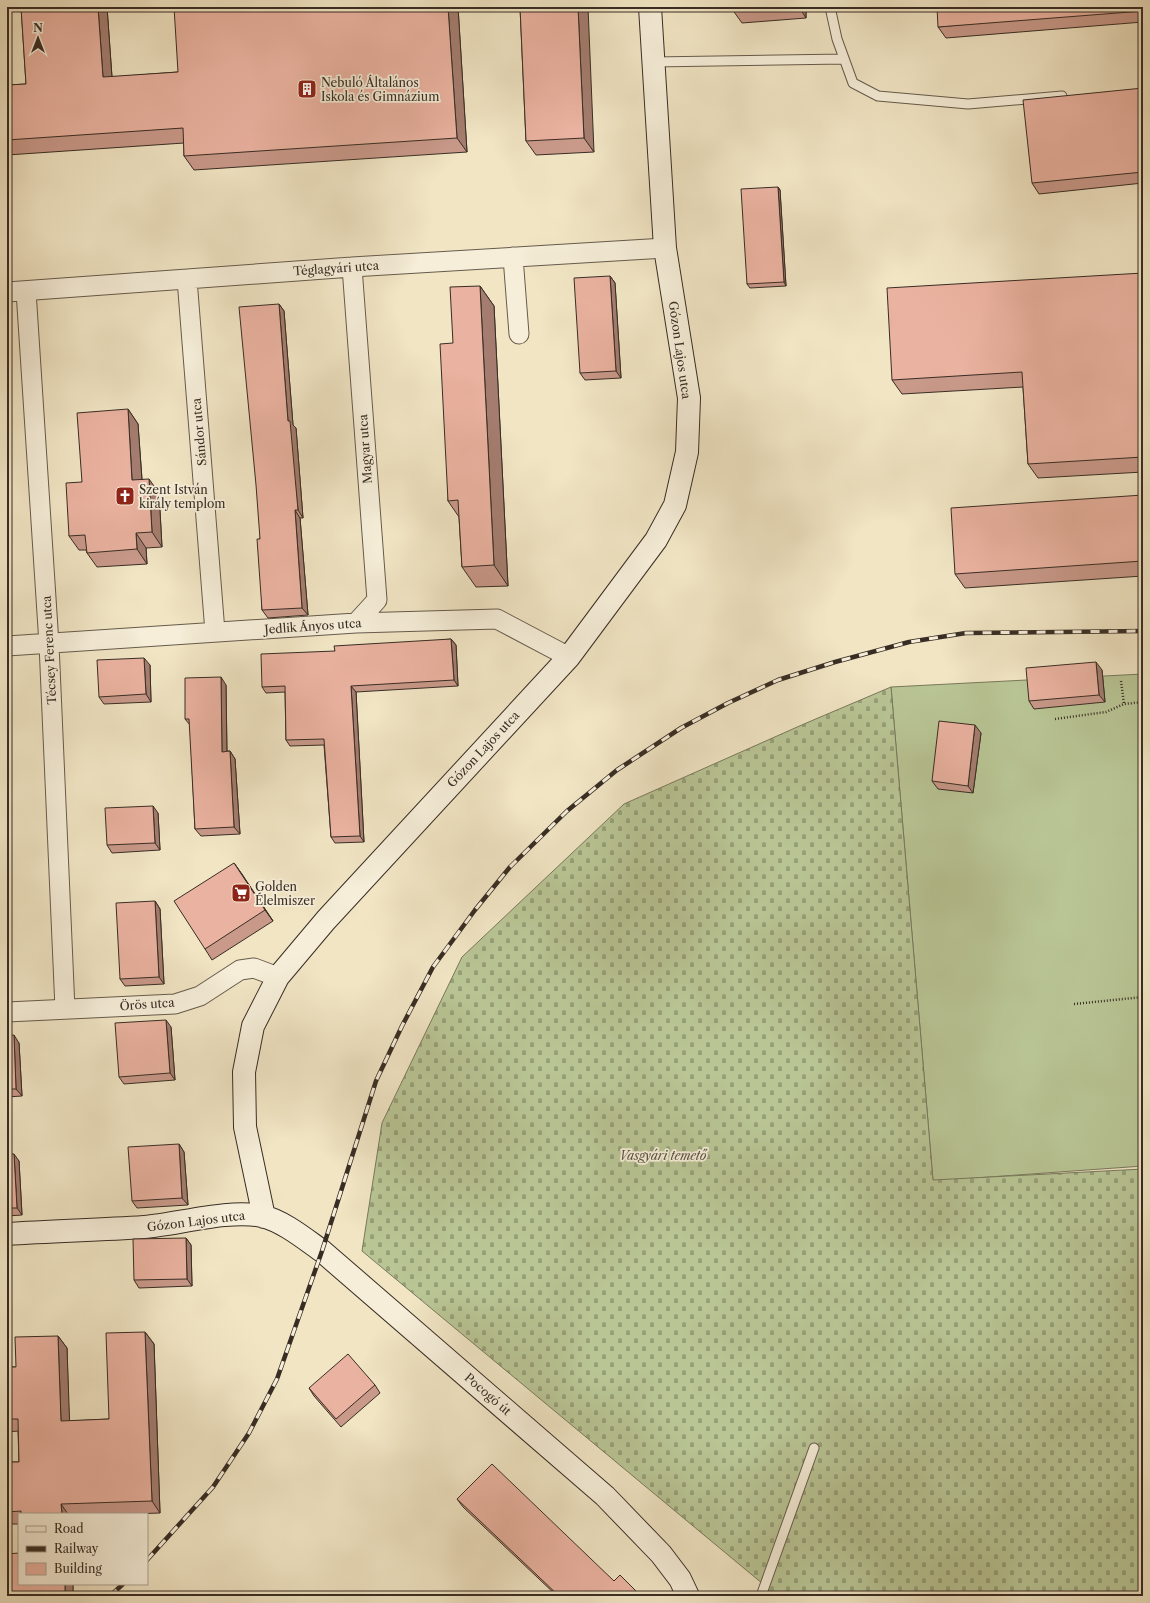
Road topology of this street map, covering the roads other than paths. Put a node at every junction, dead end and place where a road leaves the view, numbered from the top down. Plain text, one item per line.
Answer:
1 (650, 7) edge
2 (830, 7) edge
3 (844, 59) junction
4 (653, 62) junction
5 (1072, 95) edge
6 (665, 248) junction
7 (513, 257) junction
8 (352, 267) junction
9 (187, 279) junction
10 (26, 291) junction
11 (7, 292) edge
12 (519, 334) dead end
13 (356, 623) junction
14 (215, 632) junction
15 (49, 644) junction
16 (7, 646) edge
17 (569, 656) junction
18 (278, 977) junction
19 (65, 1009) junction
20 (7, 1012) edge
21 (264, 1217) junction
22 (7, 1234) edge
23 (814, 1448) dead end
24 (688, 1596) edge
25 (761, 1596) edge

1 - 4 street, Gózon Lajos utca
2 - 3 lane
3 - 4 lane
3 - 5 lane
4 - 6 street, Gózon Lajos utca
6 - 7 street, Téglagyári utca
6 - 17 street, Gózon Lajos utca
7 - 8 street, Téglagyári utca
7 - 12 street
8 - 9 street, Téglagyári utca
8 - 13 street, Magyar utca
9 - 10 street, Téglagyári utca
9 - 14 street, Sándor utca
10 - 11 street, Téglagyári utca
10 - 15 street, Técsey Ferenc utca
13 - 14 street, Jedlik Ányos utca
13 - 17 street, Jedlik Ányos utca
14 - 15 street, Jedlik Ányos utca
15 - 16 street, Jedlik Ányos utca
15 - 19 street, Técsey Ferenc utca
17 - 18 street, Gózon Lajos utca
18 - 19 street, Örös utca
18 - 21 street, Gózon Lajos utca
19 - 20 street, Örös utca
21 - 22 street, Gózon Lajos utca
21 - 24 street, Pocogó út
23 - 25 lane

